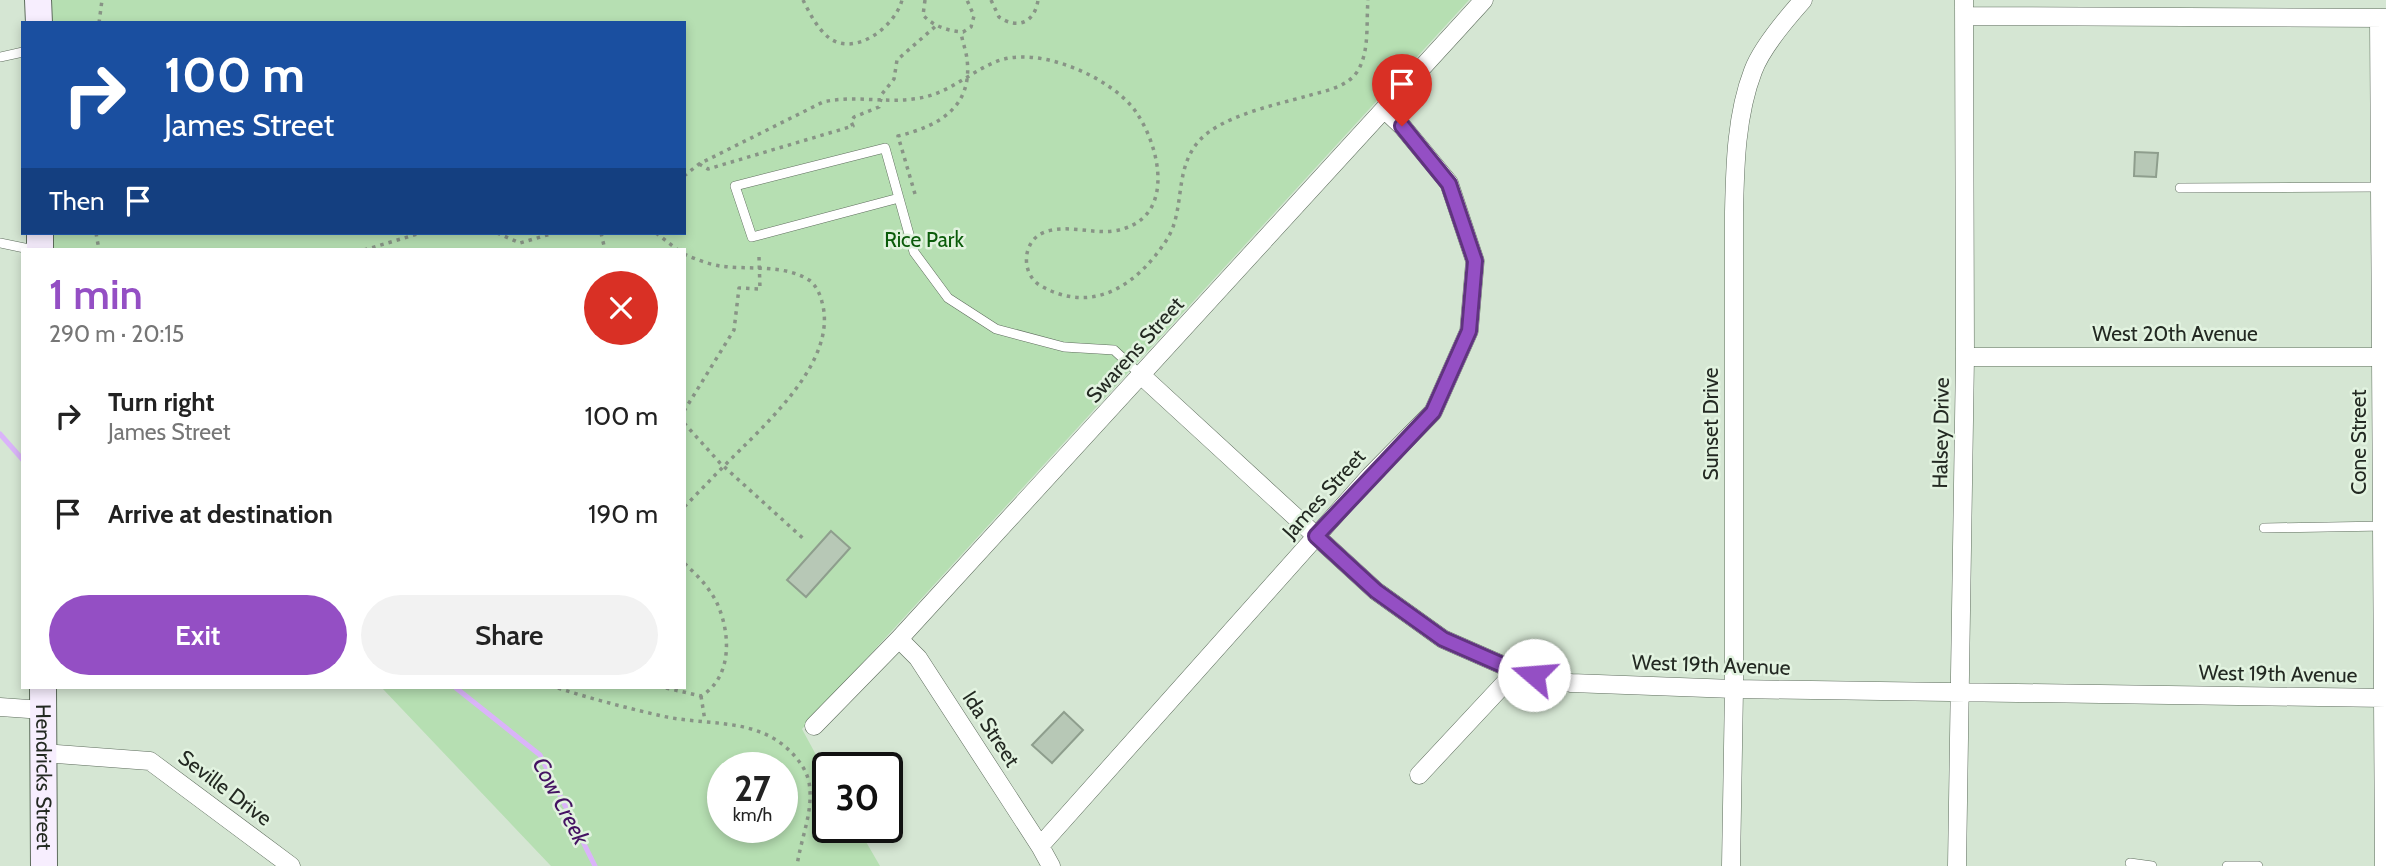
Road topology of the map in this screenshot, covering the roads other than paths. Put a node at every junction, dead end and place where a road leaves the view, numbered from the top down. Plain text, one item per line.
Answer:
1 (38, 0) edge
2 (1483, 0) edge
3 (1803, 0) edge
4 (1965, 8) edge
5 (2382, 18) edge
6 (39, 21) edge
7 (21, 52) edge
8 (0, 57) edge
9 (1385, 110) junction
10 (2383, 187) edge
11 (2180, 188) dead end
12 (899, 198) junction
13 (0, 243) edge
14 (24, 248) edge
15 (1965, 357) junction
16 (2384, 357) edge
17 (1142, 376) junction
18 (2384, 526) edge
19 (2264, 528) dead end
20 (1316, 536) junction
21 (900, 639) junction
22 (1516, 671) junction
23 (1734, 690) junction
24 (1960, 692) junction
25 (2385, 698) edge
26 (43, 699) edge
27 (0, 707) edge
28 (814, 726) dead end
29 (43, 753) junction
30 (1419, 775) dead end
31 (1040, 846) junction
32 (2130, 863) dead end
33 (44, 866) edge
34 (291, 866) edge
35 (1051, 866) edge
36 (1731, 866) edge
37 (1957, 866) edge
38 (2151, 866) edge
39 (2227, 866) edge
40 (2258, 866) edge
41 (2384, 866) edge

1 - 6 street
2 - 9 street, Swarens Street
3 - 23 street, Sunset Drive
4 - 5 street
4 - 15 street, Halsey Drive
5 - 10 street, Cone Street
7 - 8 lane
9 - 17 street, Swarens Street
9 - 20 street, James Street
10 - 11 lane
10 - 16 street, Cone Street
12 - 12 lane
12 - 17 lane
13 - 14 lane
15 - 16 street, West 20th Avenue
15 - 24 street, Halsey Drive
16 - 18 street, Cone Street
17 - 20 street, West 19th Avenue
17 - 21 street, Swarens Street
18 - 19 lane
18 - 25 street, Cone Street
20 - 22 street, West 19th Avenue
20 - 31 street, James Street
21 - 28 street, Swarens Street
21 - 31 street, Ida Street
22 - 23 street, West 19th Avenue
22 - 30 street
23 - 24 street, West 19th Avenue
23 - 36 street, Sunset Drive
24 - 25 street, West 19th Avenue
24 - 37 street, Halsey Drive
25 - 41 street, Cone Street
26 - 27 street
26 - 29 street, Hendricks Street
29 - 33 street, Hendricks Street
29 - 34 street, Seville Drive
31 - 35 street
32 - 38 lane
39 - 40 lane

